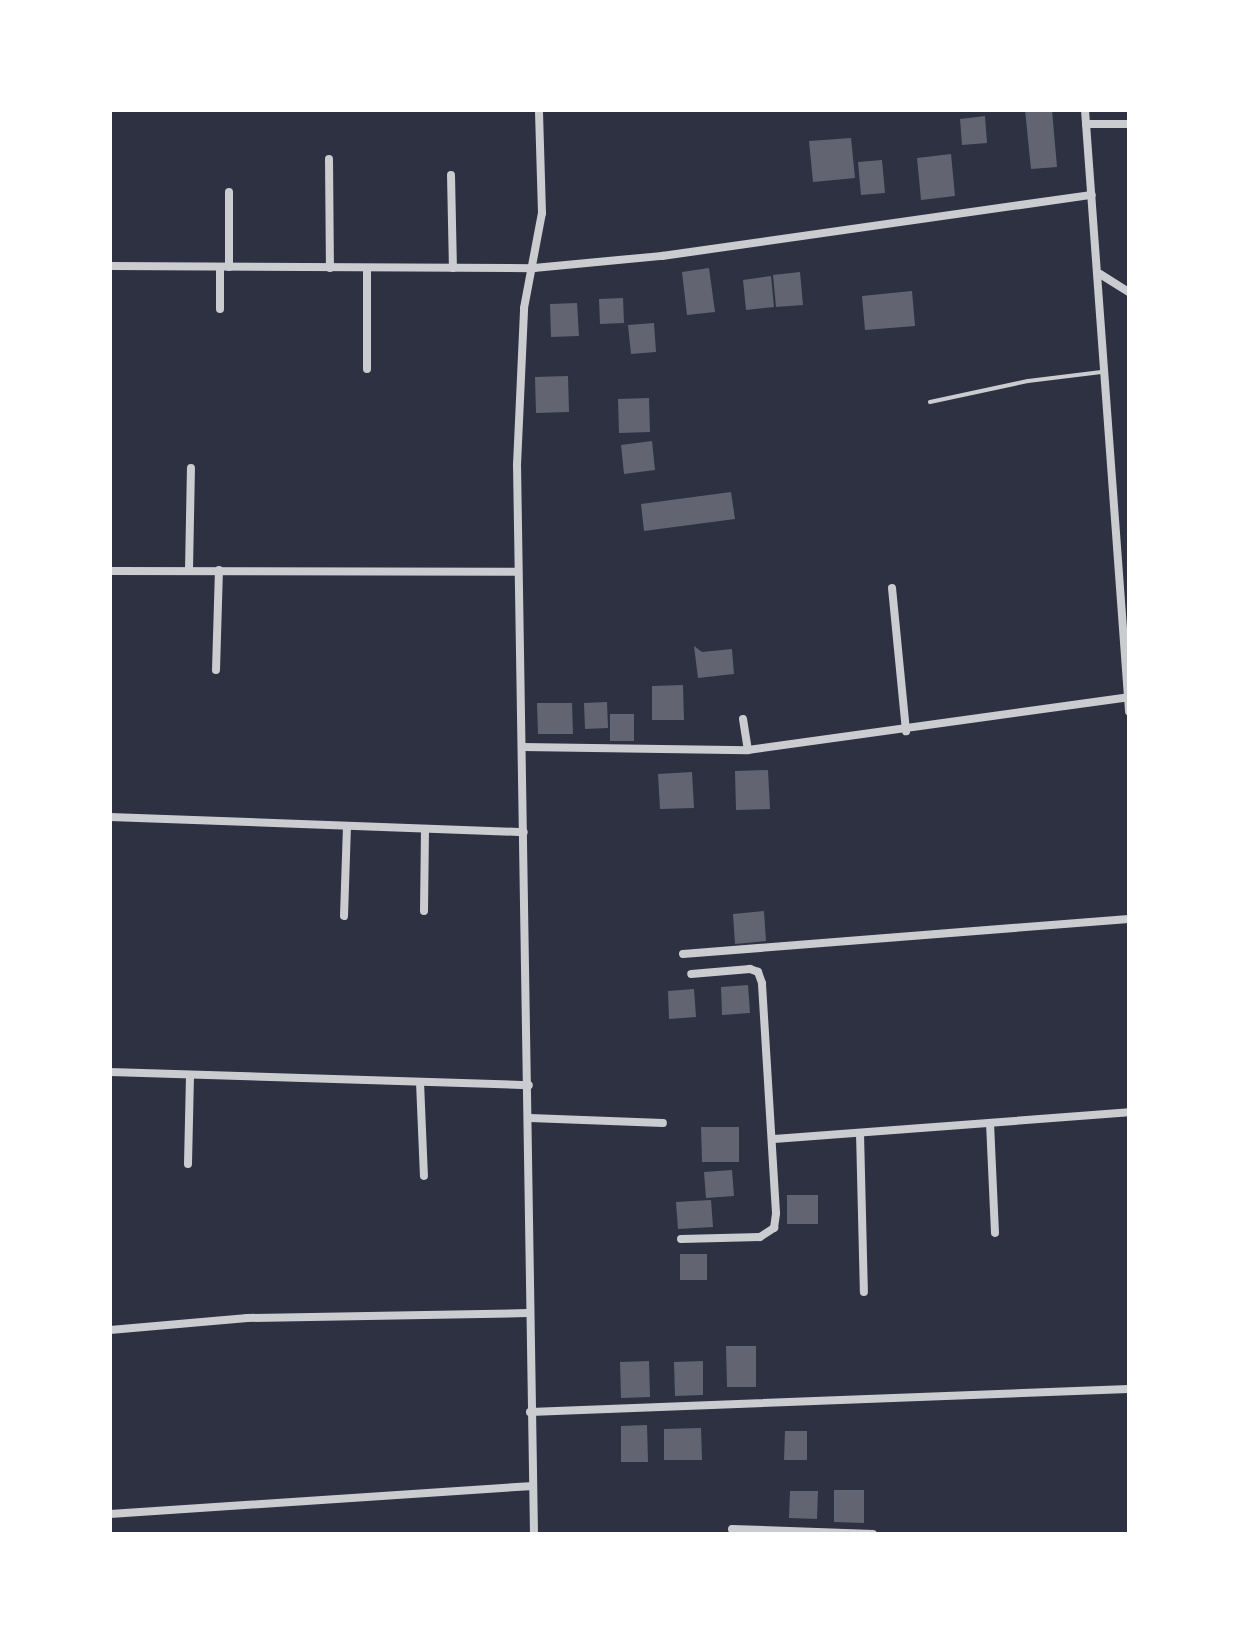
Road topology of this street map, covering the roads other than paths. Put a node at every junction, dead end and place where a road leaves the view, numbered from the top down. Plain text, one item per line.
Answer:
1 (539, 110) edge
2 (1085, 110) edge
3 (1086, 124) junction
4 (1129, 124) edge
5 (329, 159) dead end
6 (451, 175) dead end
7 (230, 192) dead end
8 (1092, 195) junction
9 (110, 266) edge
10 (225, 267) junction
11 (330, 268) junction
12 (367, 268) junction
13 (454, 268) junction
14 (534, 268) junction
15 (1100, 274) junction
16 (1129, 292) edge
17 (220, 310) dead end
18 (367, 369) dead end
19 (1106, 371) junction
20 (930, 402) dead end
21 (191, 468) dead end
22 (189, 570) junction
23 (219, 570) junction
24 (110, 571) edge
25 (518, 572) junction
26 (1125, 582) edge
27 (892, 588) dead end
28 (1127, 657) edge
29 (216, 670) dead end
30 (1128, 697) edge
31 (1129, 710) edge
32 (743, 719) dead end
33 (906, 731) junction
34 (524, 746) junction
35 (748, 750) junction
36 (110, 817) edge
37 (347, 826) junction
38 (425, 828) junction
39 (524, 832) junction
40 (424, 911) dead end
41 (344, 916) dead end
42 (1129, 919) edge
43 (683, 954) dead end
44 (691, 974) dead end
45 (110, 1072) edge
46 (190, 1074) junction
47 (420, 1082) junction
48 (529, 1086) junction
49 (1129, 1112) edge
50 (530, 1118) junction
51 (663, 1123) dead end
52 (990, 1123) junction
53 (860, 1133) junction
54 (774, 1140) junction
55 (188, 1164) dead end
56 (424, 1176) dead end
57 (995, 1234) dead end
58 (681, 1239) dead end
59 (864, 1292) dead end
60 (528, 1312) junction
61 (110, 1330) edge
62 (1129, 1389) edge
63 (530, 1412) junction
64 (533, 1486) junction
65 (110, 1514) edge
66 (732, 1529) dead end
67 (534, 1534) edge
68 (873, 1534) edge

1 - 14 street
2 - 3 street
3 - 4 street
3 - 8 street
5 - 11 street
6 - 13 street
7 - 10 street
8 - 14 street
8 - 15 street
9 - 10 street
10 - 11 street
10 - 17 street
11 - 12 street
12 - 13 street
12 - 18 street
13 - 14 street
14 - 25 street
15 - 16 street
15 - 19 street
19 - 20 lane
19 - 26 street
21 - 22 street
22 - 23 street
22 - 24 street
23 - 25 street
23 - 29 street
25 - 34 street
26 - 28 street
27 - 33 street
28 - 30 street
30 - 31 street
30 - 33 street
32 - 35 street
33 - 35 street
34 - 35 street
34 - 39 street
36 - 37 street
37 - 38 street
37 - 41 street
38 - 39 street
38 - 40 street
39 - 48 street
42 - 43 street
44 - 54 street
45 - 46 street
46 - 47 street
46 - 55 street
47 - 48 street
47 - 56 street
48 - 50 street
49 - 52 street
50 - 51 street
50 - 60 street
52 - 53 street
52 - 57 street
53 - 54 street
53 - 59 street
54 - 58 street
60 - 61 street
60 - 63 street
62 - 63 street
63 - 64 street
64 - 65 street
64 - 67 street
66 - 68 street

